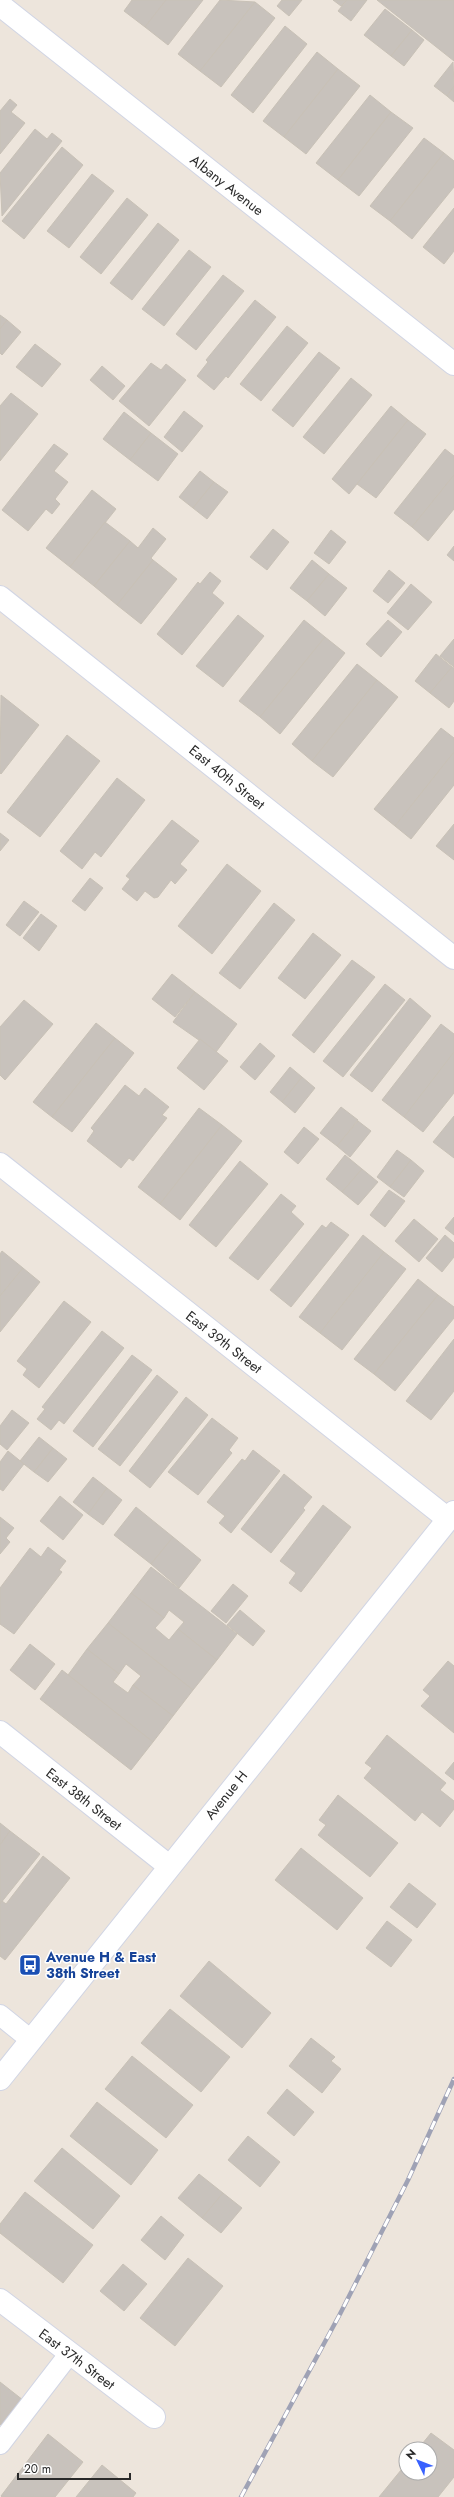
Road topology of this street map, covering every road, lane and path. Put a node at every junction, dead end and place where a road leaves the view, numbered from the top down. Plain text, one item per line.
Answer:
1 (0, 6) edge
2 (454, 364) edge
3 (0, 597) edge
4 (454, 958) edge
5 (0, 1164) edge
6 (451, 1516) edge
7 (0, 1732) edge
8 (169, 1866) junction
9 (0, 2016) edge
10 (31, 2040) junction
11 (0, 2079) edge
12 (0, 2300) edge
13 (70, 2353) junction
14 (154, 2417) dead end
15 (0, 2444) edge

1 - 2 street, Albany Avenue
3 - 4 street, East 40th Street
5 - 6 street, East 39th Street
6 - 8 street, Avenue H
7 - 8 street, East 38th Street
8 - 10 street, Avenue H
9 - 10 lane
10 - 11 street, Avenue H
12 - 13 street, East 37th Street
13 - 14 street, East 37th Street
13 - 15 lane

